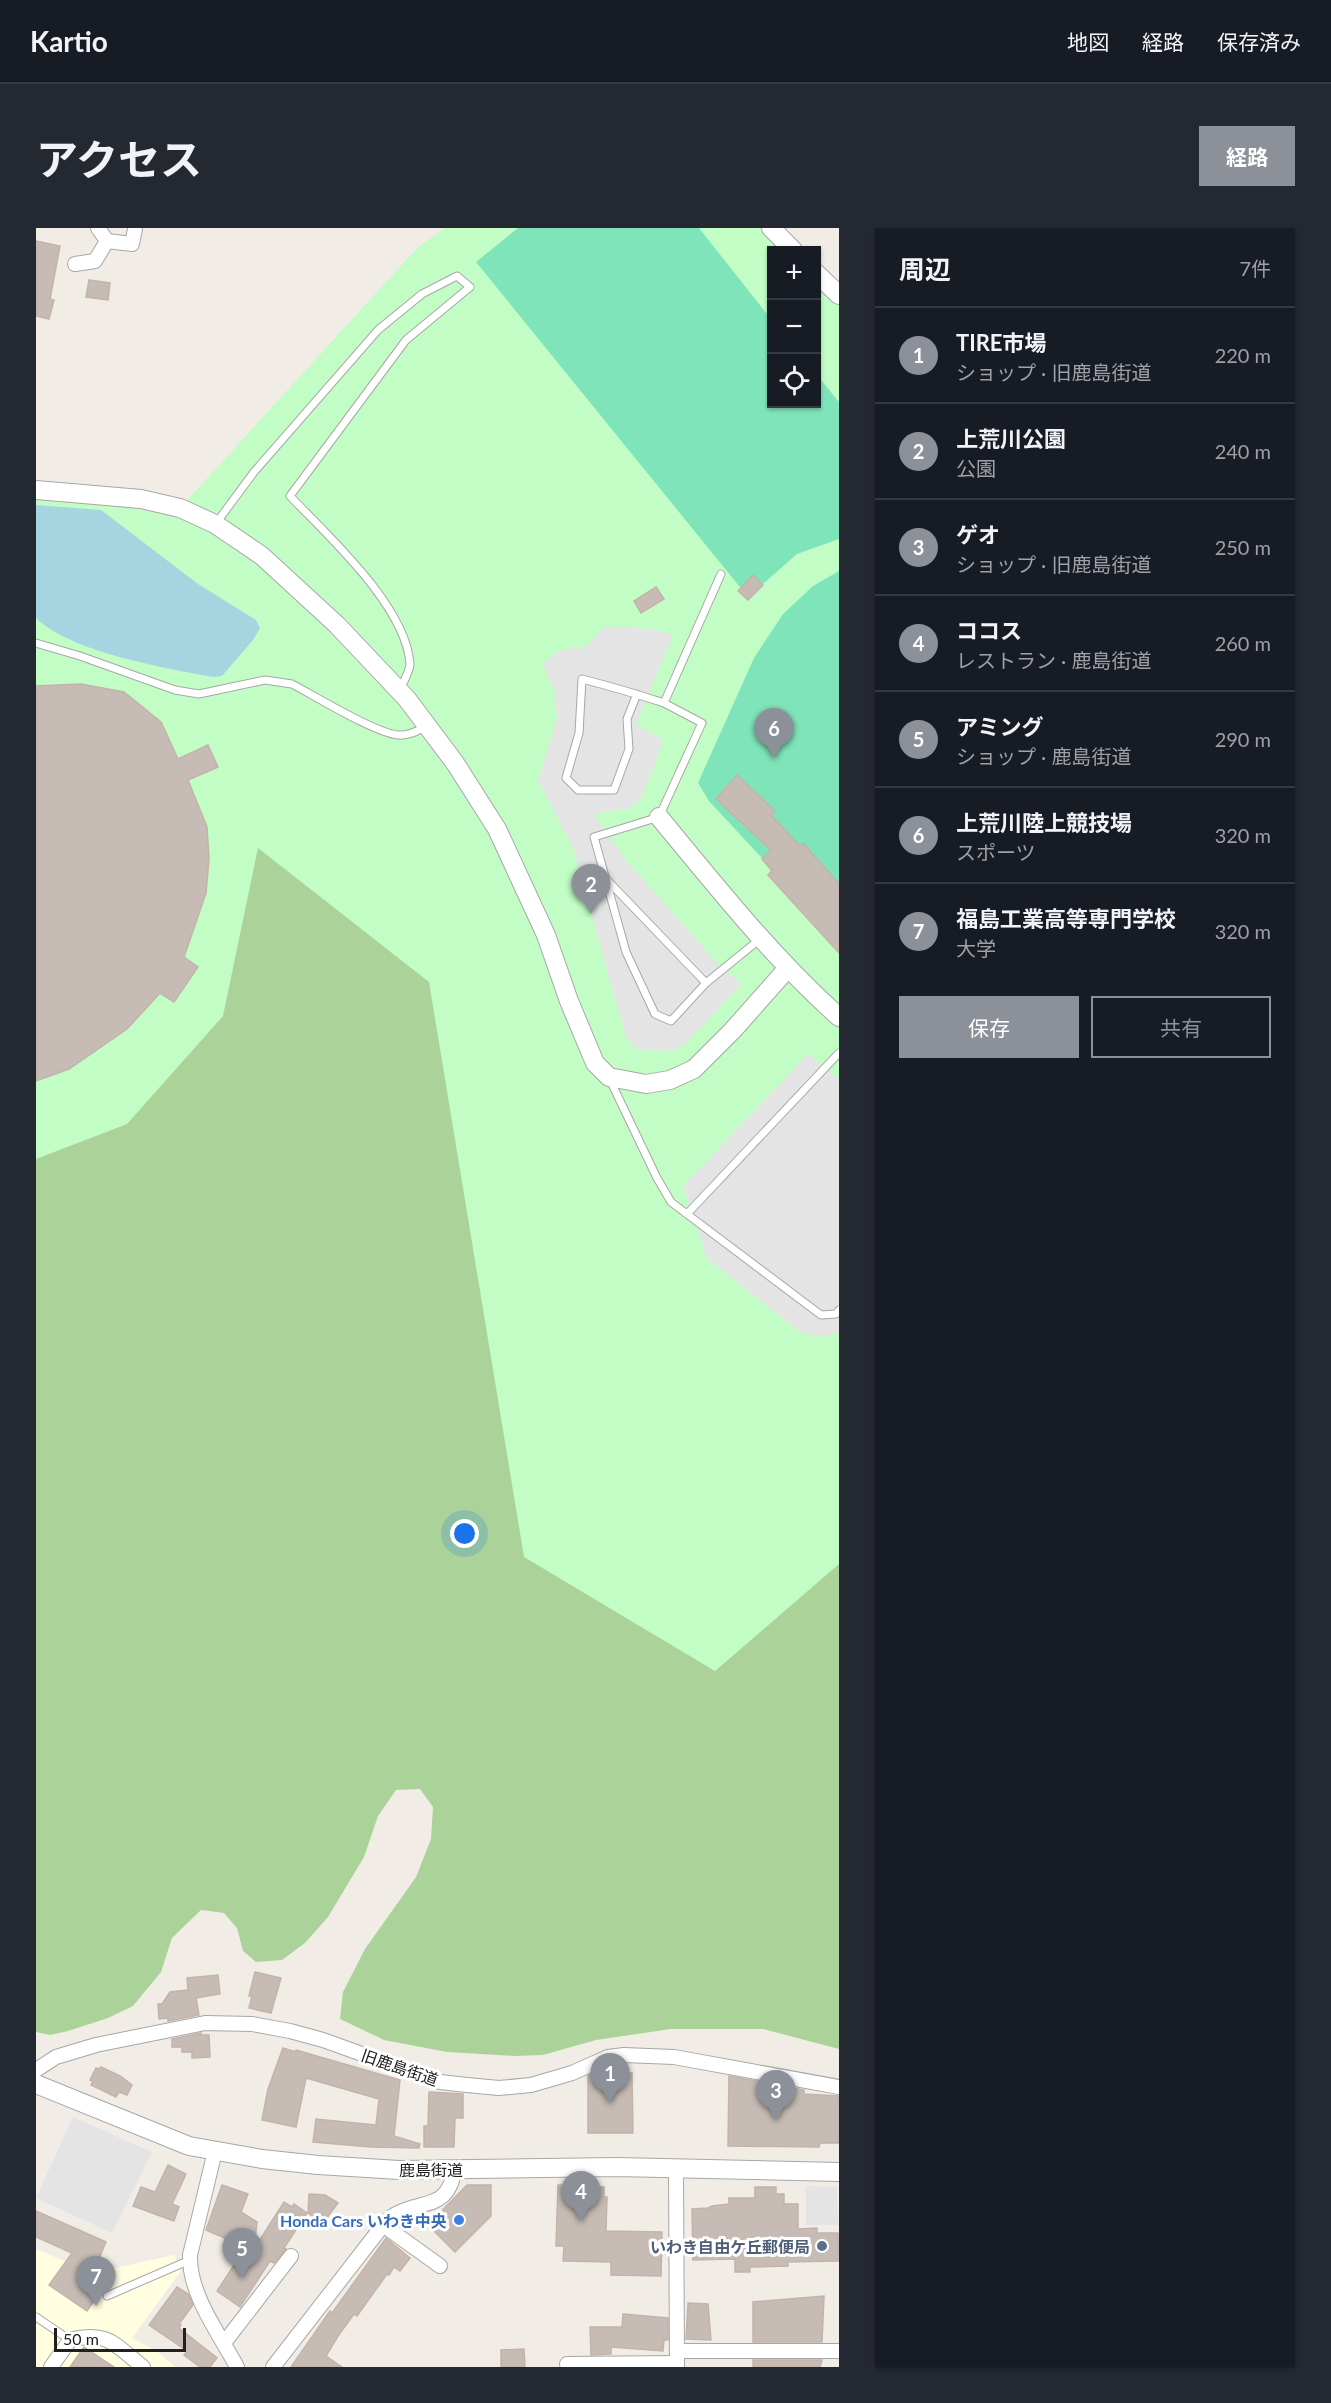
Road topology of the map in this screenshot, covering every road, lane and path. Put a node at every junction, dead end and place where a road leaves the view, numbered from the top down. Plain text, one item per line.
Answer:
1 (98, 228) edge
2 (771, 228) edge
3 (135, 229) edge
4 (107, 241) junction
5 (789, 246) edge
6 (75, 264) dead end
7 (821, 278) edge
8 (839, 295) edge
9 (36, 490) edge
10 (215, 525) junction
11 (721, 574) dead end
12 (36, 643) edge
13 (400, 691) junction
14 (637, 694) junction
15 (664, 703) junction
16 (427, 726) junction
17 (659, 817) junction
18 (607, 880) junction
19 (760, 939) junction
20 (787, 969) junction
21 (706, 983) junction
22 (839, 1017) edge
23 (839, 1053) edge
24 (609, 1077) junction
25 (687, 1214) junction
26 (839, 1310) edge
27 (36, 2070) edge
28 (36, 2084) edge
29 (839, 2086) edge
30 (215, 2151) junction
31 (676, 2168) junction
32 (455, 2169) junction
33 (839, 2172) edge
34 (383, 2225) junction
35 (291, 2256) dead end
36 (190, 2260) junction
37 (440, 2266) dead end
38 (107, 2296) dead end
39 (36, 2317) edge
40 (70, 2340) junction
41 (224, 2343) junction
42 (839, 2351) edge
43 (677, 2360) edge
44 (567, 2364) dead end
45 (51, 2367) edge
46 (143, 2367) edge
47 (237, 2367) edge
48 (273, 2367) edge

1 - 4 street
2 - 5 street
3 - 4 street
4 - 6 street
7 - 8 street
9 - 10 street
10 - 13 street
10 - 13 lane
11 - 15 lane
12 - 16 lane
13 - 16 street
14 - 14 lane
14 - 15 lane
15 - 17 lane
16 - 24 street
17 - 18 lane
17 - 19 street
18 - 21 lane
18 - 21 lane
19 - 20 street
19 - 21 lane
20 - 22 street
20 - 24 street
23 - 25 lane
24 - 25 lane
25 - 26 lane
27 - 29 street, 旧鹿島街道
28 - 30 street, 鹿島街道
30 - 32 street, 鹿島街道
30 - 36 street
31 - 32 street, 鹿島街道
31 - 33 street, 鹿島街道
31 - 43 street
32 - 34 street
34 - 37 street
34 - 48 street
35 - 41 street
36 - 38 lane
36 - 41 street
39 - 40 lane
40 - 45 street
40 - 46 street
41 - 47 street
42 - 43 street
43 - 44 street

